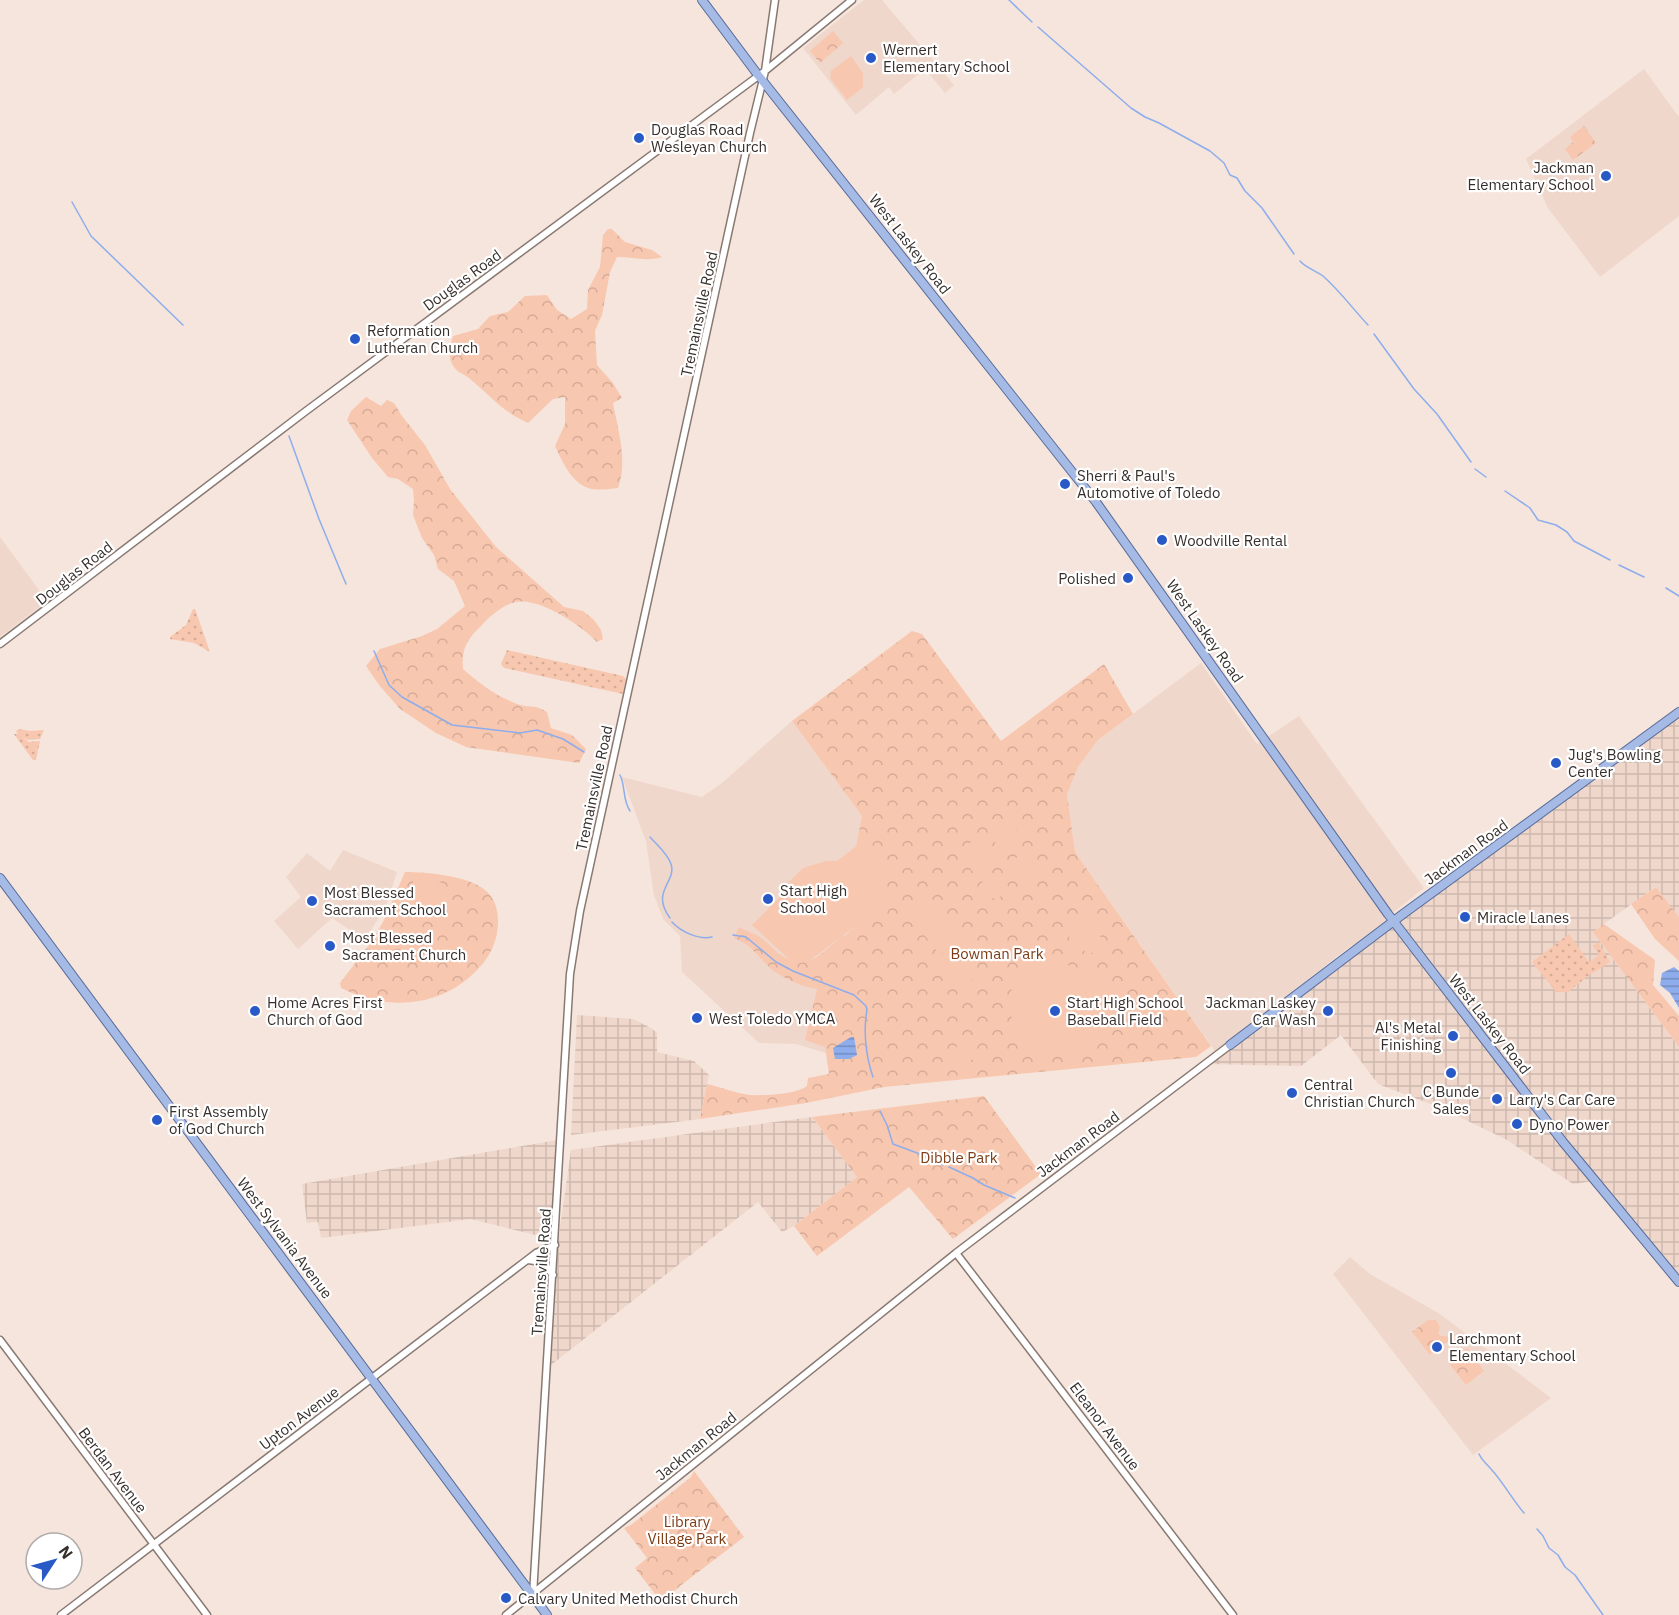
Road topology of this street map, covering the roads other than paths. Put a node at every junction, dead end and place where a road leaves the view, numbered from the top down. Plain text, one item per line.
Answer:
1 (702, 0) edge
2 (775, 0) edge
3 (852, 0) edge
4 (762, 75) junction
5 (0, 644) edge
6 (1679, 712) edge
7 (0, 878) edge
8 (1394, 922) junction
9 (1230, 1045) joint
10 (555, 1245) junction
11 (956, 1253) junction
12 (527, 1260) junction
13 (553, 1275) junction
14 (1679, 1282) edge
15 (0, 1340) edge
16 (371, 1378) junction
17 (153, 1544) junction
18 (533, 1595) junction
19 (61, 1615) edge
20 (207, 1615) edge
21 (506, 1615) edge
22 (548, 1615) edge
23 (1233, 1615) edge

1 - 4 main road, West Laskey Road
2 - 4 street, Tremainsville Road
3 - 4 street, Douglas Road
4 - 5 street, Douglas Road
4 - 8 main road, West Laskey Road
4 - 10 street, Tremainsville Road
6 - 8 main road, Jackman Road
7 - 16 main road, West Sylvania Avenue
8 - 9 main road, Jackman Road
8 - 14 main road, West Laskey Road
9 - 11 street, Jackman Road
10 - 12 street, Upton Avenue
10 - 13 street, Tremainsville Road
11 - 18 street, Jackman Road
11 - 23 street, Eleanor Avenue
12 - 13 street
12 - 16 street, Upton Avenue
13 - 18 street, Tremainsville Road
15 - 17 street, Berdan Avenue
16 - 17 street, Upton Avenue
16 - 18 main road, West Sylvania Avenue
17 - 19 street, Upton Avenue
17 - 20 street, Berdan Avenue
18 - 21 street, Jackman Road
18 - 22 main road, West Sylvania Avenue

